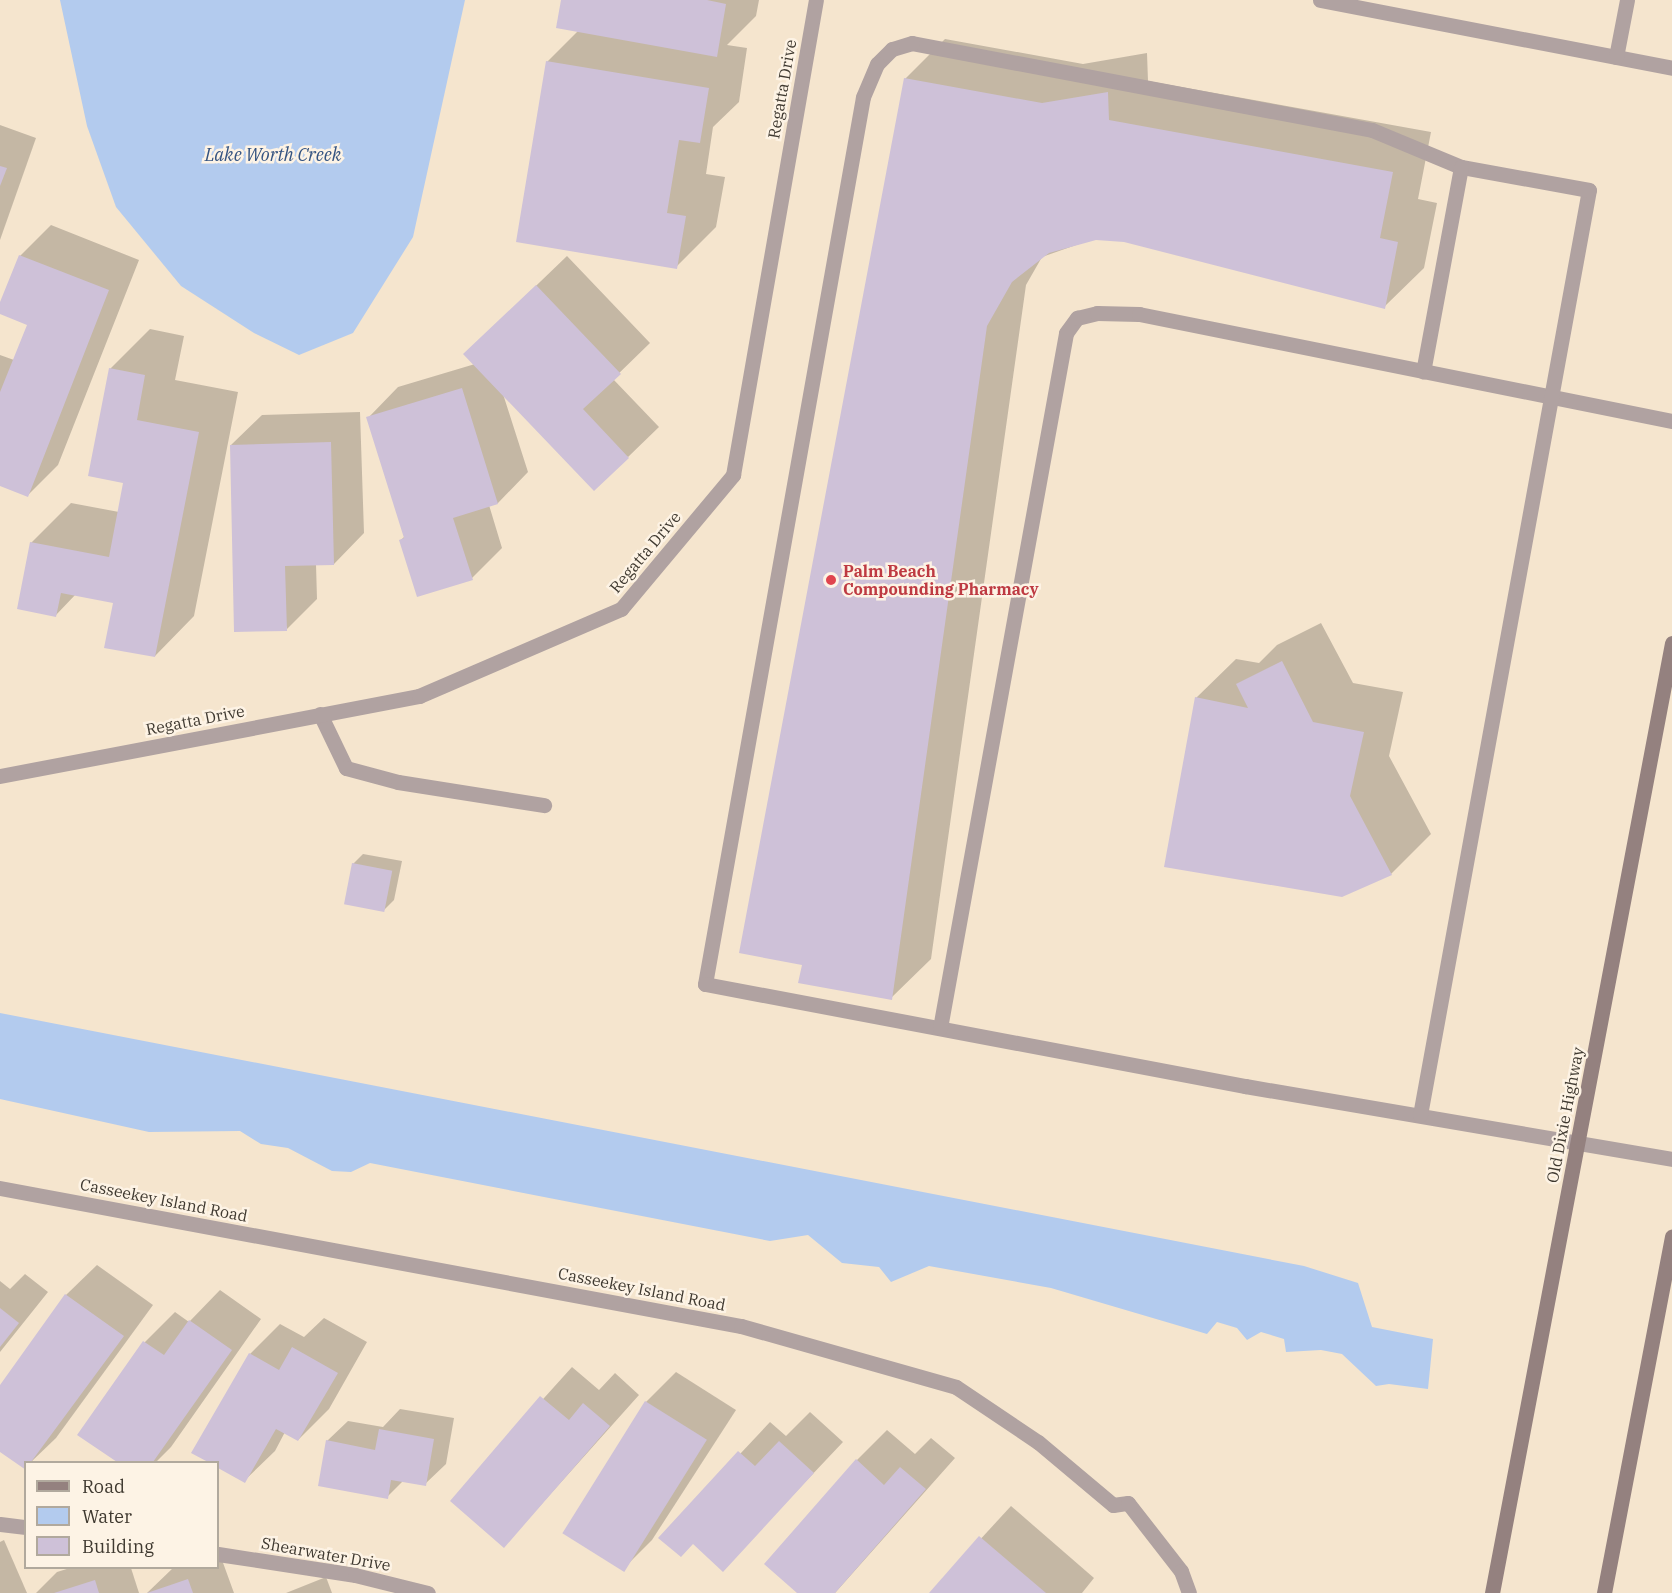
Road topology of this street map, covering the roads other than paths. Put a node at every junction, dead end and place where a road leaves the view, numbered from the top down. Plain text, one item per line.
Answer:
1 (816, 0) edge
2 (1320, 0) edge
3 (1627, 0) edge
4 (1616, 57) junction
5 (1672, 68) edge
6 (1461, 167) junction
7 (1423, 372) junction
8 (1549, 396) junction
9 (1672, 421) edge
10 (1672, 643) edge
11 (320, 714) junction
12 (0, 776) edge
13 (544, 805) dead end
14 (940, 1028) junction
15 (1419, 1115) junction
16 (1578, 1142) junction
17 (1672, 1159) edge
18 (0, 1188) edge
19 (1672, 1236) edge
20 (0, 1524) edge
21 (24, 1527) edge
22 (219, 1554) edge
23 (428, 1593) edge
24 (1189, 1593) edge
25 (1492, 1593) edge
26 (1604, 1593) edge

1 - 11 street, Regatta Drive
2 - 4 street
3 - 4 street
4 - 5 street
6 - 7 street
6 - 8 street
6 - 14 street
7 - 8 street
7 - 14 street
8 - 9 street
8 - 15 street
10 - 16 main road, Old Dixie Highway
11 - 12 street, Regatta Drive
11 - 13 street
14 - 15 street
15 - 16 street
16 - 17 street
16 - 25 main road, Old Dixie Highway
18 - 24 street, Casseekey Island Road
19 - 26 main road
20 - 21 street
22 - 23 street, Shearwater Drive

